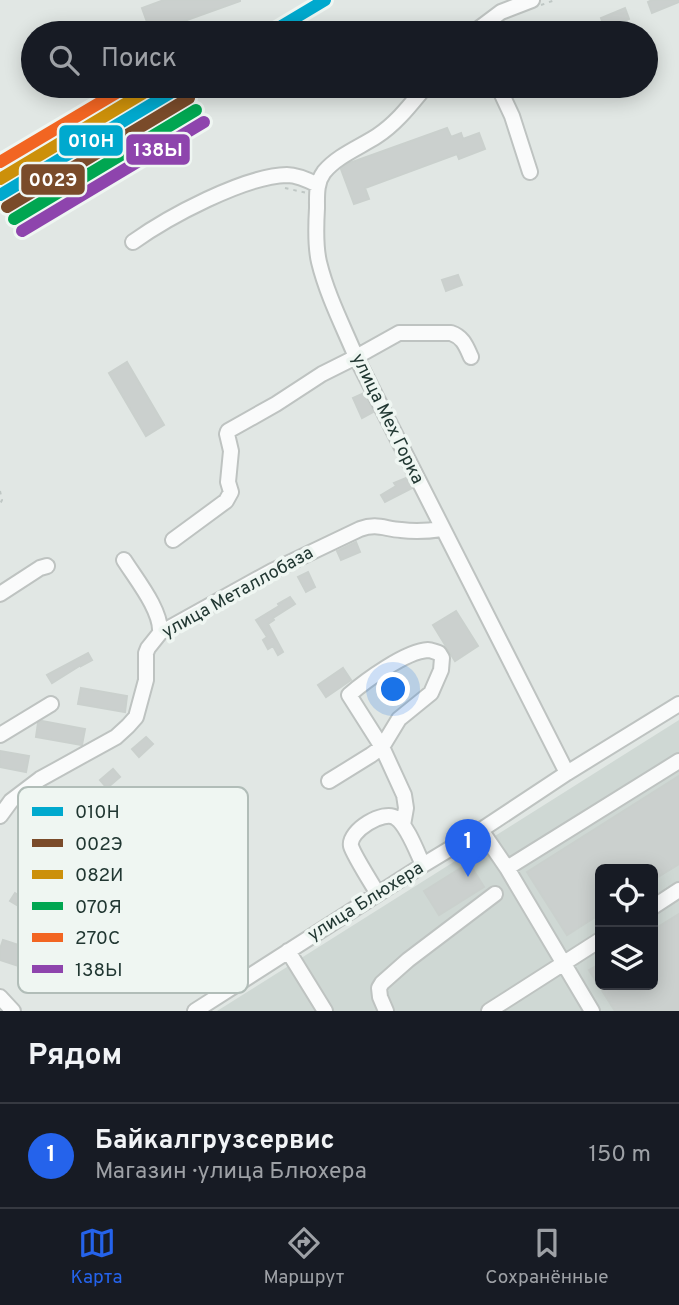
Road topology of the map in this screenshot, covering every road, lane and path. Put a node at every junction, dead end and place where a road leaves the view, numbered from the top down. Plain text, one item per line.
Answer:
1 (532, 0) edge
2 (489, 21) edge
3 (105, 98) edge
4 (416, 98) edge
5 (504, 98) edge
6 (0, 171) edge
7 (530, 172) dead end
8 (317, 185) junction
9 (133, 242) dead end
10 (356, 357) junction
11 (471, 357) dead end
12 (0, 491) edge
13 (0, 504) edge
14 (442, 529) junction
15 (173, 540) dead end
16 (124, 560) dead end
17 (47, 566) dead end
18 (0, 594) edge
19 (160, 632) junction
20 (51, 704) dead end
21 (679, 704) edge
22 (0, 735) edge
23 (382, 747) junction
24 (679, 761) edge
25 (567, 773) junction
26 (329, 781) dead end
27 (29, 787) edge
28 (18, 796) edge
29 (0, 816) edge
30 (403, 825) junction
31 (481, 830) junction
32 (423, 865) junction
33 (508, 868) junction
34 (679, 890) edge
35 (377, 894) junction
36 (495, 894) dead end
37 (658, 904) edge
38 (595, 943) edge
39 (288, 951) junction
40 (563, 963) junction
41 (248, 977) edge
42 (223, 993) edge
43 (0, 1000) edge
44 (494, 1010) edge
45 (4, 1011) edge
46 (13, 1011) edge
47 (195, 1011) edge
48 (325, 1011) edge
49 (386, 1011) edge
50 (592, 1011) edge

1 - 2 street
3 - 6 street
4 - 8 street
5 - 7 street
8 - 9 street
8 - 10 street, улица Мех Горка
10 - 11 street
10 - 14 street, улица Мех Горка
10 - 15 street
12 - 13 path
14 - 19 street, улица Металлобаза
14 - 25 street, улица Мех Горка
16 - 19 street
17 - 18 street
19 - 27 street, улица Металлобаза
20 - 22 street
21 - 25 street, улица Блюхера
23 - 23 street
23 - 26 street
23 - 30 street
24 - 33 street
25 - 31 street, улица Блюхера
28 - 29 street, улица Металлобаза
30 - 32 street
30 - 35 street
31 - 32 street, улица Блюхера
31 - 33 street
32 - 35 street, улица Блюхера
33 - 40 street
34 - 37 street
35 - 39 street, улица Блюхера
36 - 49 street
38 - 40 street
39 - 41 street, улица Блюхера
39 - 48 street
40 - 44 street
40 - 50 street
42 - 47 street, улица Блюхера
43 - 45 street
43 - 46 street

